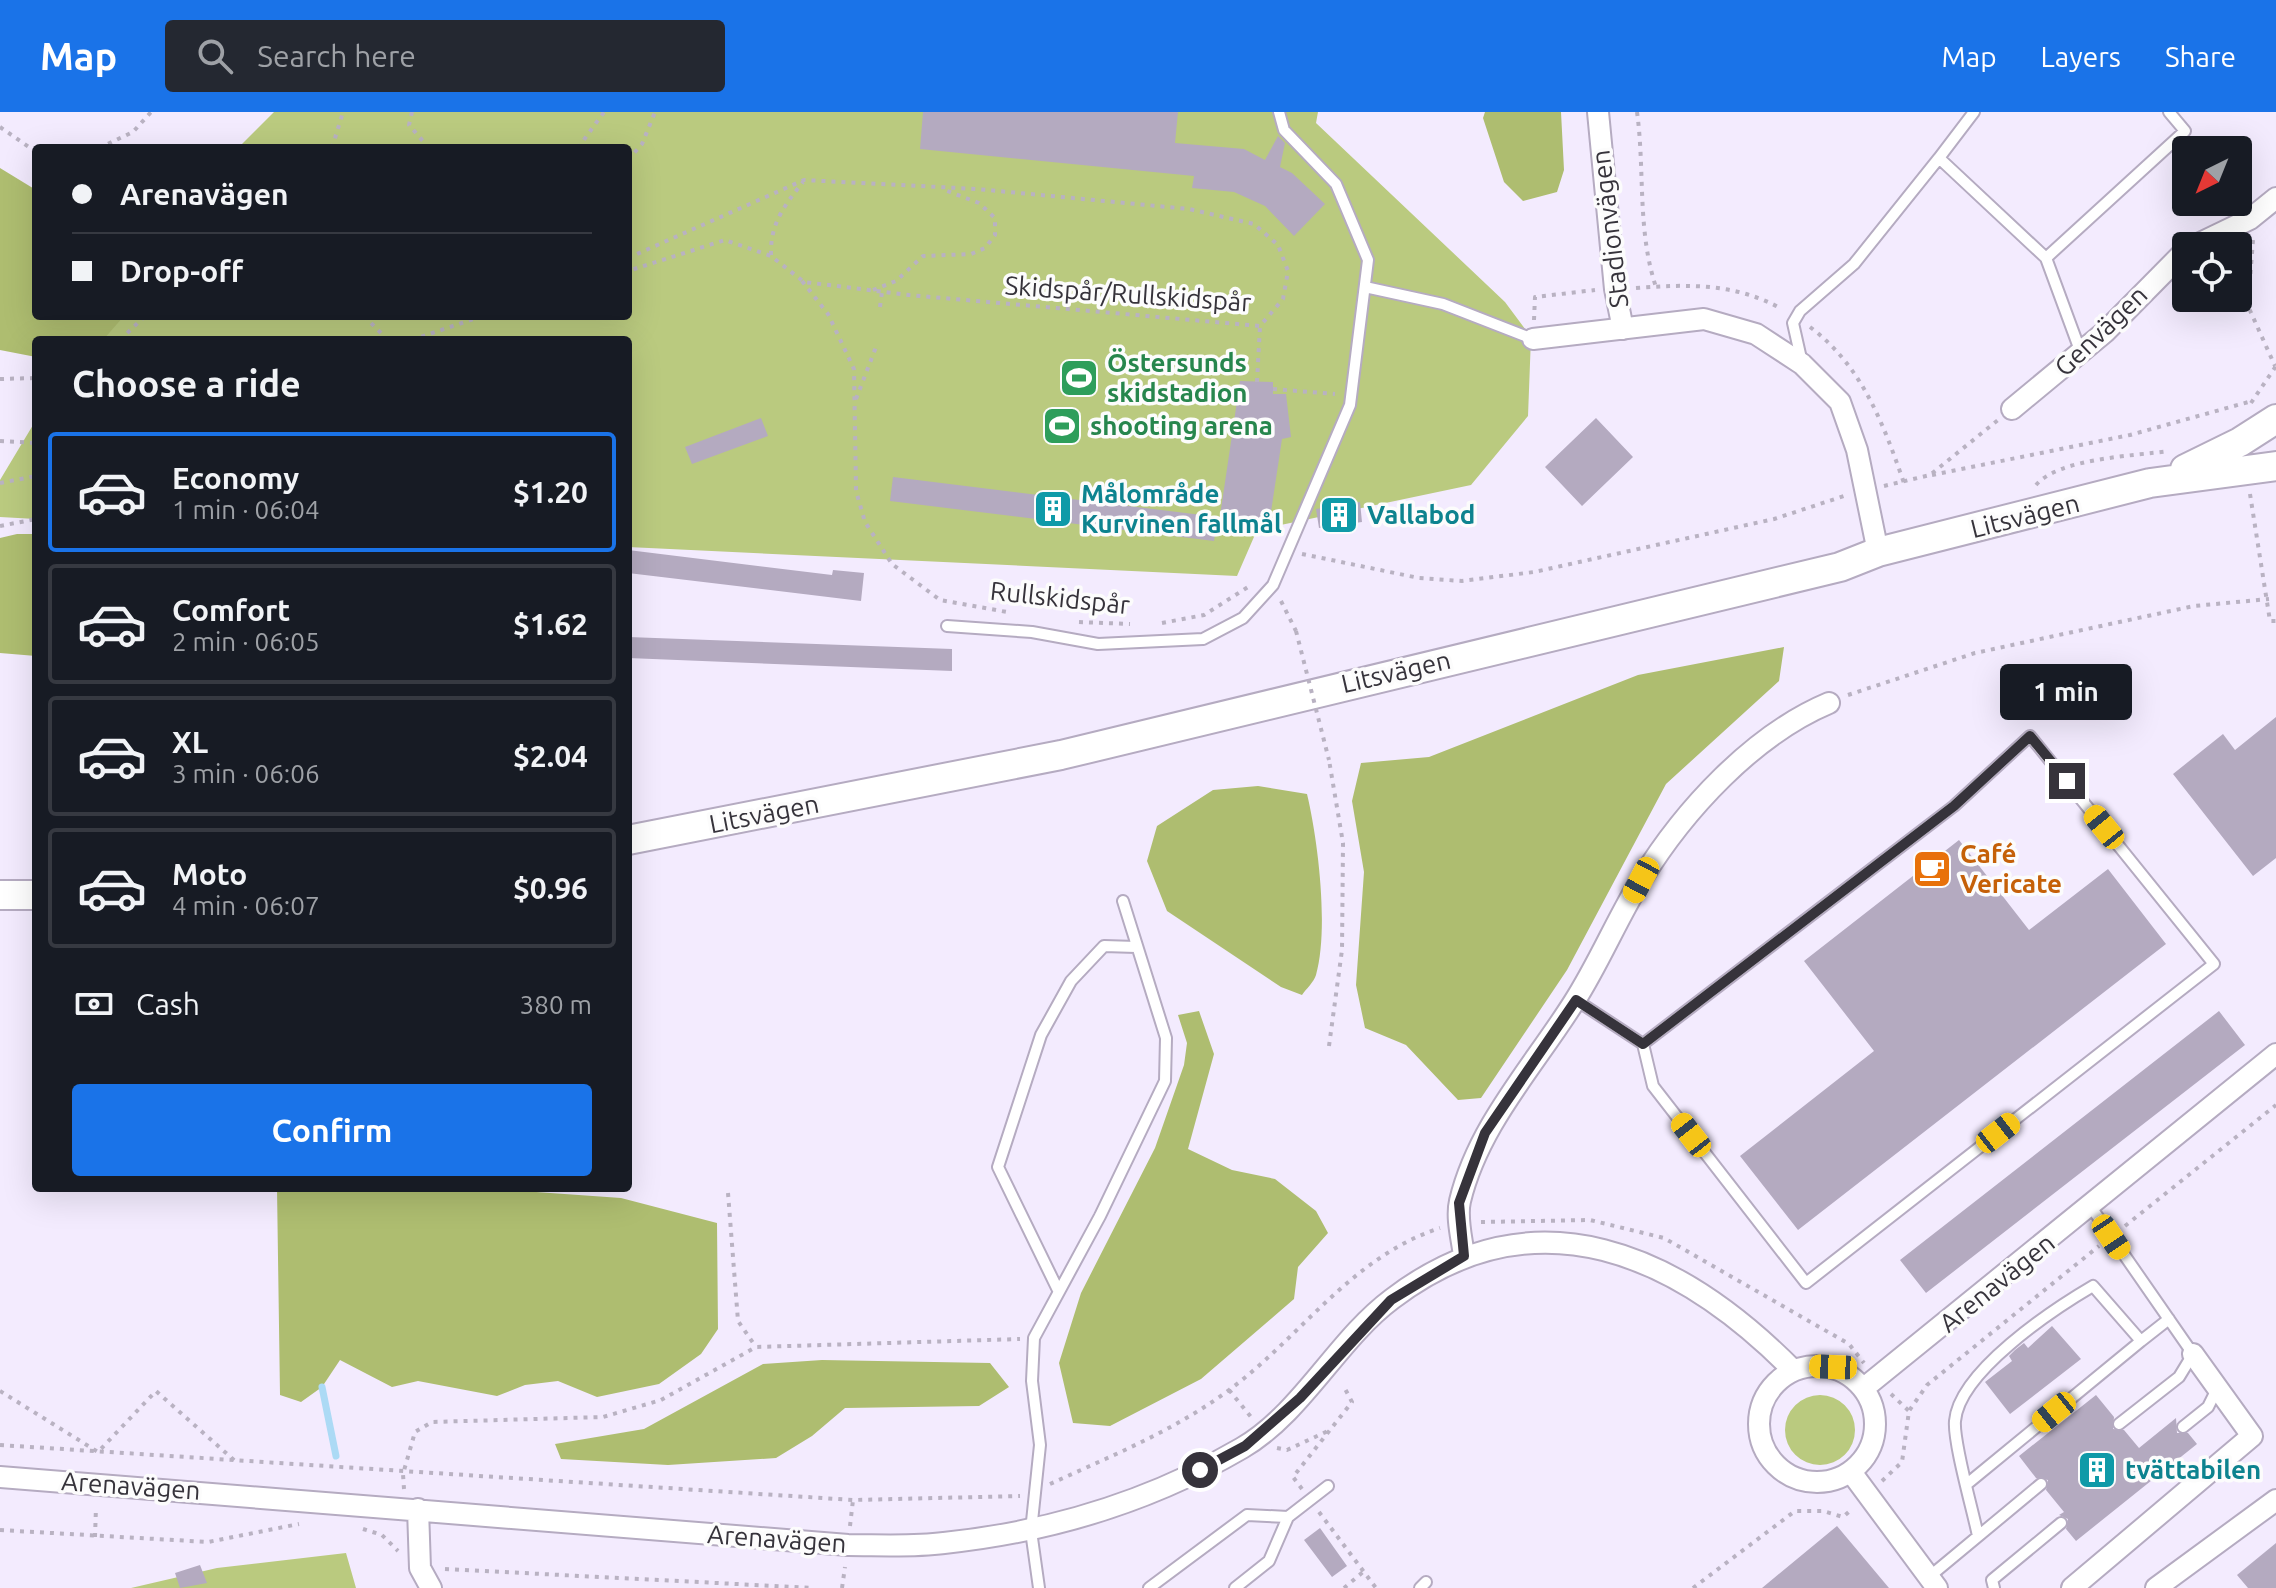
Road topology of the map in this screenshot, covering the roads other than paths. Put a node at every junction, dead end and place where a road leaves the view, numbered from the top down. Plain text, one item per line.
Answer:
1 (1279, 112) edge
2 (1598, 112) edge
3 (1974, 112) edge
4 (2169, 112) edge
5 (1939, 158) junction
6 (2276, 198) edge
7 (2223, 232) edge
8 (2046, 258) junction
9 (2172, 264) edge
10 (1365, 287) junction
11 (1623, 329) junction
12 (1533, 339) joint
13 (2081, 353) junction
14 (1802, 364) junction
15 (2012, 409) road end
16 (2276, 419) edge
17 (2276, 466) edge
18 (2159, 482) junction
19 (1878, 552) junction
20 (947, 626) dead end
21 (1829, 703) road end
22 (632, 839) edge
23 (0, 895) edge
24 (32, 895) edge
25 (1123, 901) dead end
26 (1136, 947) junction
27 (1576, 1000) junction
28 (1643, 1044) junction
29 (2276, 1054) edge
30 (2091, 1207) junction
31 (1464, 1256) junction
32 (1058, 1290) junction
33 (2169, 1319) junction
34 (2141, 1341) junction
35 (2193, 1354) junction
36 (1793, 1370) junction
37 (1871, 1385) junction
38 (2217, 1389) junction
39 (2119, 1424) dead end
40 (2183, 1427) dead end
41 (1851, 1472) junction
42 (0, 1477) edge
43 (1967, 1484) junction
44 (2041, 1484) dead end
45 (1328, 1486) dead end
46 (2276, 1500) edge
47 (418, 1509) junction
48 (1288, 1517) junction
49 (2061, 1523) dead end
50 (1031, 1531) junction
51 (1978, 1536) junction
52 (1933, 1582) edge
53 (431, 1588) edge
54 (1039, 1588) edge
55 (1149, 1588) edge
56 (1235, 1588) edge
57 (1994, 1588) edge
58 (2072, 1588) edge
59 (2156, 1588) edge

1 - 10 lane
2 - 11 street, Stadionvägen
3 - 5 lane
4 - 8 lane
5 - 8 lane
5 - 14 lane
6 - 7 street
8 - 13 lane
9 - 13 street, Genvägen
10 - 12 lane
10 - 20 lane
11 - 12 street
11 - 14 street, Stadionvägen
13 - 15 street, Genvägen
14 - 19 street, Stadionvägen
16 - 18 main road, Litsvägen
17 - 18 main road, Litsvägen
18 - 19 main road, Litsvägen
19 - 22 main road, Litsvägen
21 - 27 street
23 - 24 main road
25 - 26 lane
26 - 32 lane
26 - 32 lane
27 - 28 lane
27 - 31 street
28 - 28 lane
29 - 30 street, Arenavägen
30 - 33 lane
30 - 37 street, Arenavägen
31 - 36 street, Arenavägen
31 - 50 street, Arenavägen
32 - 50 lane
33 - 34 lane
33 - 35 lane
34 - 43 lane
34 - 43 lane
35 - 38 street
35 - 39 lane
36 - 37 street
36 - 41 street
37 - 41 street
38 - 40 lane
38 - 58 street
41 - 52 street
42 - 47 street, Arenavägen
43 - 51 lane
44 - 51 lane
45 - 48 lane
46 - 59 street
47 - 50 street, Arenavägen
47 - 53 street
48 - 55 lane
48 - 56 lane
49 - 57 lane
50 - 54 lane
51 - 52 lane

